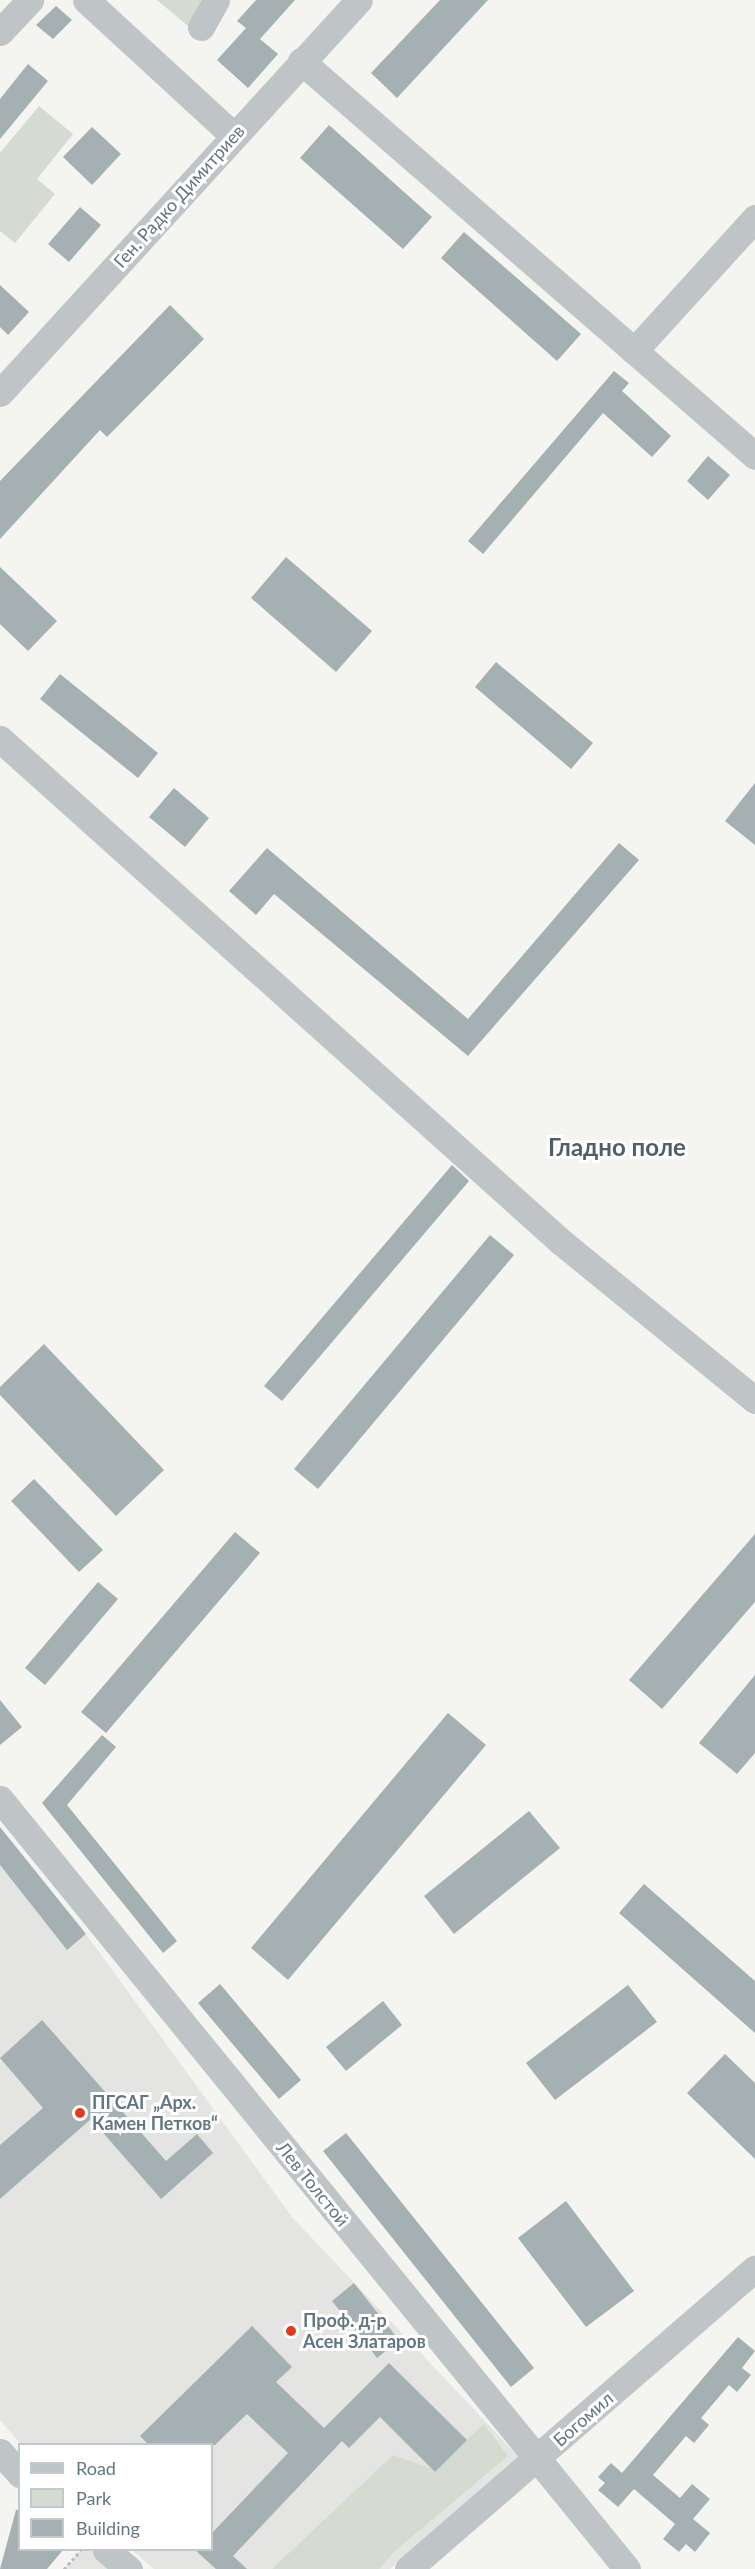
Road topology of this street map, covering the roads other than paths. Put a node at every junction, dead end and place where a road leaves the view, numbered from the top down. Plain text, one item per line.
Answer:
1 (30, 0) edge
2 (86, 0) edge
3 (216, 0) edge
4 (359, 0) edge
5 (201, 27) dead end
6 (0, 32) edge
7 (301, 61) junction
8 (234, 136) junction
9 (755, 218) edge
10 (634, 351) junction
11 (4, 381) edge
12 (755, 456) edge
13 (0, 739) edge
14 (755, 1400) edge
15 (0, 1799) edge
16 (754, 2270) edge
17 (0, 2452) edge
18 (537, 2460) junction
19 (18, 2472) edge
20 (107, 2551) edge
21 (129, 2569) edge
22 (408, 2569) edge
23 (627, 2569) edge

1 - 6 street
2 - 8 street
3 - 5 street
4 - 7 street, Ген. Радко Димитриев
7 - 8 street, Ген. Радко Димитриев
7 - 10 street
8 - 11 street, Ген. Радко Димитриев
9 - 10 street
10 - 12 street
13 - 14 street
15 - 18 street, Лев Толстой
16 - 18 street, Богомил
17 - 19 street
18 - 22 street, Богомил
18 - 23 street, Лев Толстой
20 - 21 street

